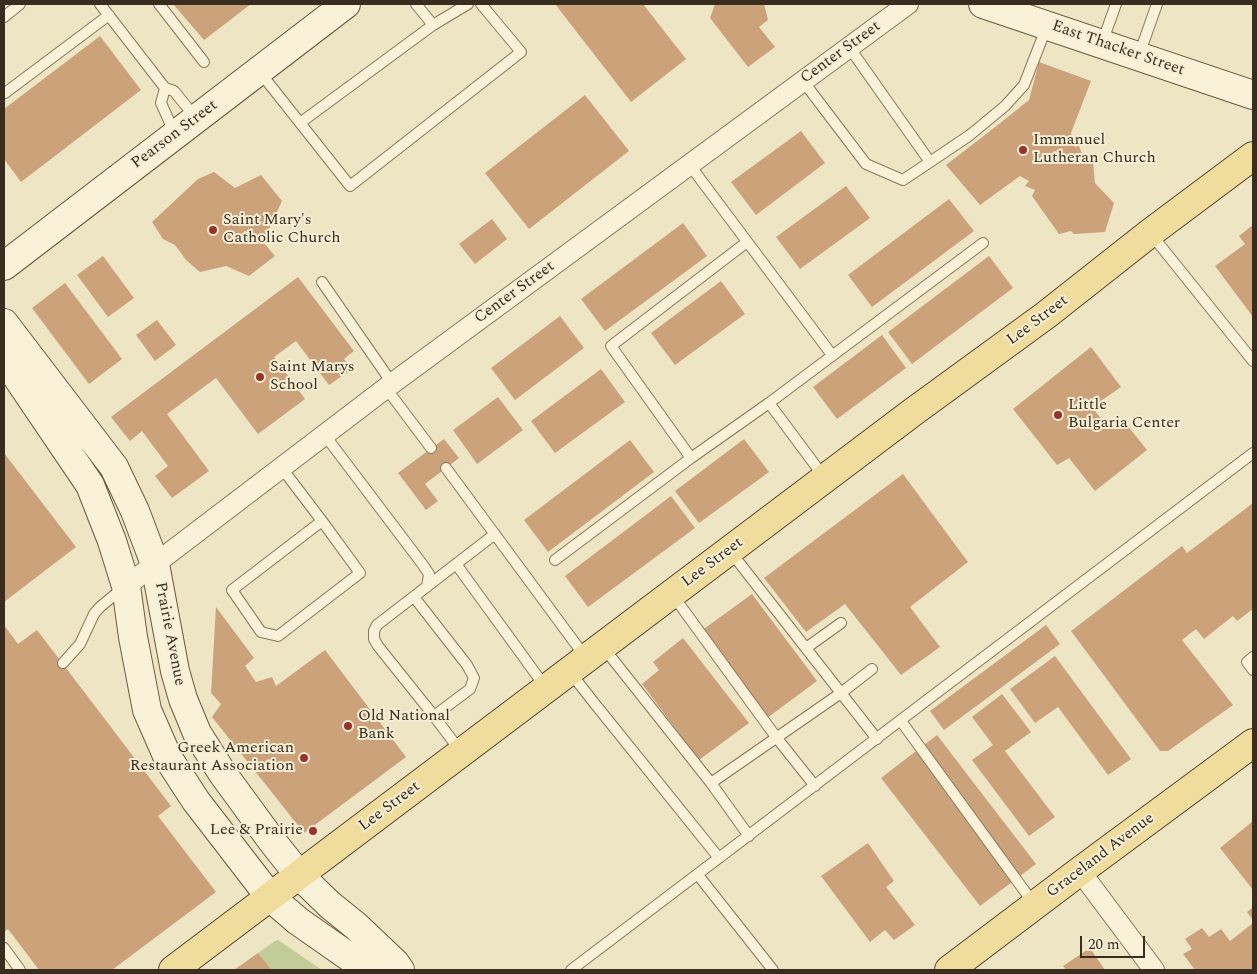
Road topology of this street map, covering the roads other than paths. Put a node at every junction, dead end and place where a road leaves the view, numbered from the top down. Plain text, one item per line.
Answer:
1 (20, 4) edge
2 (100, 4) edge
3 (159, 4) edge
4 (346, 4) edge
5 (416, 4) edge
6 (468, 4) edge
7 (480, 4) edge
8 (908, 4) edge
9 (983, 4) edge
10 (1116, 4) edge
11 (1157, 4) edge
12 (109, 15) junction
13 (4, 17) edge
14 (433, 25) junction
15 (1047, 25) junction
16 (1102, 44) junction
17 (849, 47) junction
18 (1139, 56) junction
19 (204, 62) dead end
20 (259, 70) junction
21 (803, 81) junction
22 (165, 88) junction
23 (5, 93) dead end
24 (1253, 94) edge
25 (196, 118) junction
26 (300, 123) junction
27 (175, 135) junction
28 (1253, 156) edge
29 (930, 162) junction
30 (689, 164) junction
31 (1150, 234) junction
32 (747, 242) junction
33 (983, 243) dead end
34 (4, 266) edge
35 (322, 282) dead end
36 (4, 323) edge
37 (832, 355) junction
38 (4, 358) edge
39 (1253, 361) edge
40 (389, 386) junction
41 (769, 403) junction
42 (324, 434) junction
43 (431, 448) dead end
44 (1253, 453) edge
45 (691, 458) junction
46 (281, 467) junction
47 (446, 468) dead end
48 (825, 479) junction
49 (322, 521) junction
50 (495, 534) junction
51 (730, 550) junction
52 (555, 560) dead end
53 (155, 564) junction
54 (456, 564) junction
55 (126, 586) junction
56 (427, 587) junction
57 (672, 594) junction
58 (414, 597) junction
59 (841, 623) dead end
60 (806, 648) junction
61 (1253, 657) edge
62 (586, 659) junction
63 (63, 664) dead end
64 (872, 669) dead end
65 (1253, 670) edge
66 (547, 688) junction
67 (841, 693) junction
68 (434, 716) junction
69 (901, 721) junction
70 (776, 738) junction
71 (877, 738) junction
72 (1253, 743) edge
73 (462, 752) junction
74 (711, 783) junction
75 (815, 786) junction
76 (749, 836) junction
77 (720, 858) junction
78 (1080, 871) junction
79 (299, 875) junction
80 (698, 875) junction
81 (270, 897) junction
82 (1035, 905) junction
83 (4, 948) edge
84 (20, 970) edge
85 (173, 970) edge
86 (368, 970) edge
87 (400, 970) edge
88 (571, 970) edge
89 (772, 970) edge
90 (949, 970) edge
91 (1154, 970) edge

1 - 13 lane
2 - 12 lane
3 - 19 lane
4 - 20 street, Pearson Street
5 - 14 lane
6 - 14 lane
7 - 26 lane
8 - 17 street, Center Street
9 - 15 street, East Thacker Street
10 - 16 lane
11 - 18 lane
12 - 22 lane
12 - 23 lane
14 - 26 lane
15 - 16 street, East Thacker Street
15 - 29 lane
16 - 18 street, East Thacker Street
17 - 21 street, Center Street
17 - 29 lane
18 - 24 street, East Thacker Street
20 - 25 street, Pearson Street
20 - 26 lane
21 - 29 lane
21 - 30 street, Center Street
22 - 25 lane
22 - 27 lane
25 - 27 street, Pearson Street
27 - 34 street, Pearson Street
28 - 31 main road, Lee Street
30 - 32 lane
30 - 40 street, Center Street
31 - 39 lane
31 - 48 main road, Lee Street
32 - 37 lane
32 - 45 lane
33 - 37 lane
35 - 40 lane
36 - 53 street, Prairie Avenue
37 - 41 lane
38 - 55 street, Prairie Avenue
40 - 42 street, Center Street
40 - 43 lane
41 - 45 lane
41 - 48 lane
42 - 46 street, Center Street
42 - 56 lane
44 - 69 lane
45 - 52 lane
46 - 49 lane
46 - 53 street, Center Street
47 - 50 lane
48 - 51 main road, Lee Street
49 - 49 lane
50 - 54 lane
50 - 62 lane
51 - 57 main road, Lee Street
51 - 60 lane
53 - 55 street, Center Street
53 - 79 street, Prairie Avenue
54 - 56 lane
54 - 66 lane
55 - 63 lane
55 - 81 street, Prairie Avenue
56 - 58 lane
57 - 62 main road, Lee Street
57 - 70 lane
58 - 68 lane
58 - 68 lane
59 - 60 lane
60 - 67 lane
61 - 65 lane
62 - 66 main road, Lee Street
62 - 74 lane
62 - 77 lane
64 - 67 lane
66 - 73 main road, Lee Street
67 - 70 lane
67 - 71 lane
68 - 73 lane
69 - 71 lane
69 - 82 lane
70 - 74 lane
70 - 75 lane
71 - 75 lane
72 - 78 main road, Graceland Avenue
73 - 79 main road, Lee Street
74 - 76 lane
75 - 76 lane
76 - 77 lane
77 - 80 lane
78 - 82 main road, Graceland Avenue
78 - 91 street
79 - 81 main road, Lee Street
79 - 87 street, Prairie Avenue
80 - 88 lane
80 - 89 lane
81 - 85 main road, Lee Street
81 - 86 street, Prairie Avenue
82 - 90 main road, Graceland Avenue
83 - 84 lane

